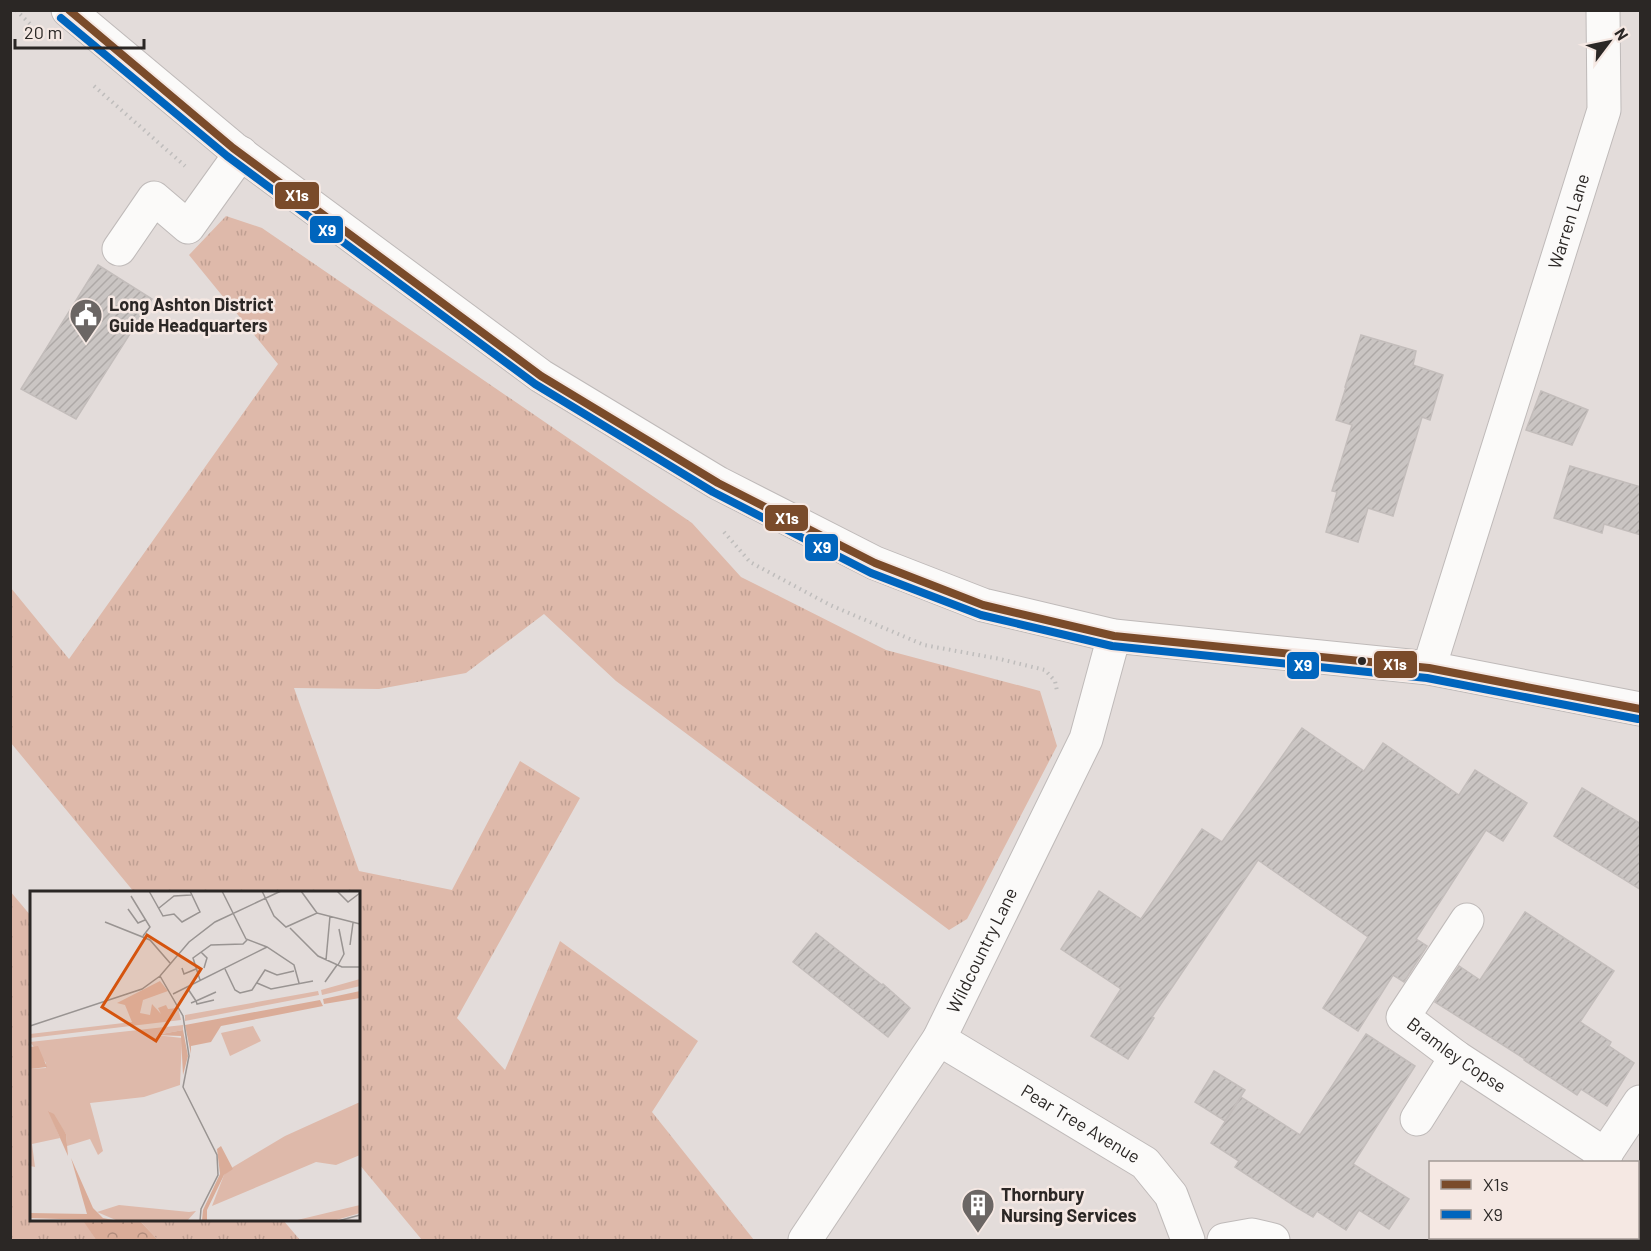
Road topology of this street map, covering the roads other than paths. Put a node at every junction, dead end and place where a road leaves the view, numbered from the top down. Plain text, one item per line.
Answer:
1 (68, 10) edge
2 (1603, 10) edge
3 (240, 153) junction
4 (119, 249) dead end
5 (1114, 636) junction
6 (1429, 668) junction
7 (1641, 709) edge
8 (1467, 920) dead end
9 (939, 1039) junction
10 (1456, 1057) junction
11 (1641, 1102) edge
12 (1417, 1119) dead end
13 (1603, 1159) edge
14 (805, 1240) edge
15 (1188, 1240) edge
16 (1224, 1240) edge
17 (1273, 1240) edge

1 - 3 street
2 - 6 street, Warren Lane
3 - 4 street
3 - 5 street
5 - 6 street
5 - 9 street, Wildcountry Lane
6 - 7 street
8 - 10 street, Bramley Copse
9 - 14 street, Wildcountry Lane
9 - 15 street, Pear Tree Avenue
10 - 12 street
10 - 13 street, Bramley Copse
11 - 13 street, Bramley Copse
16 - 17 street

